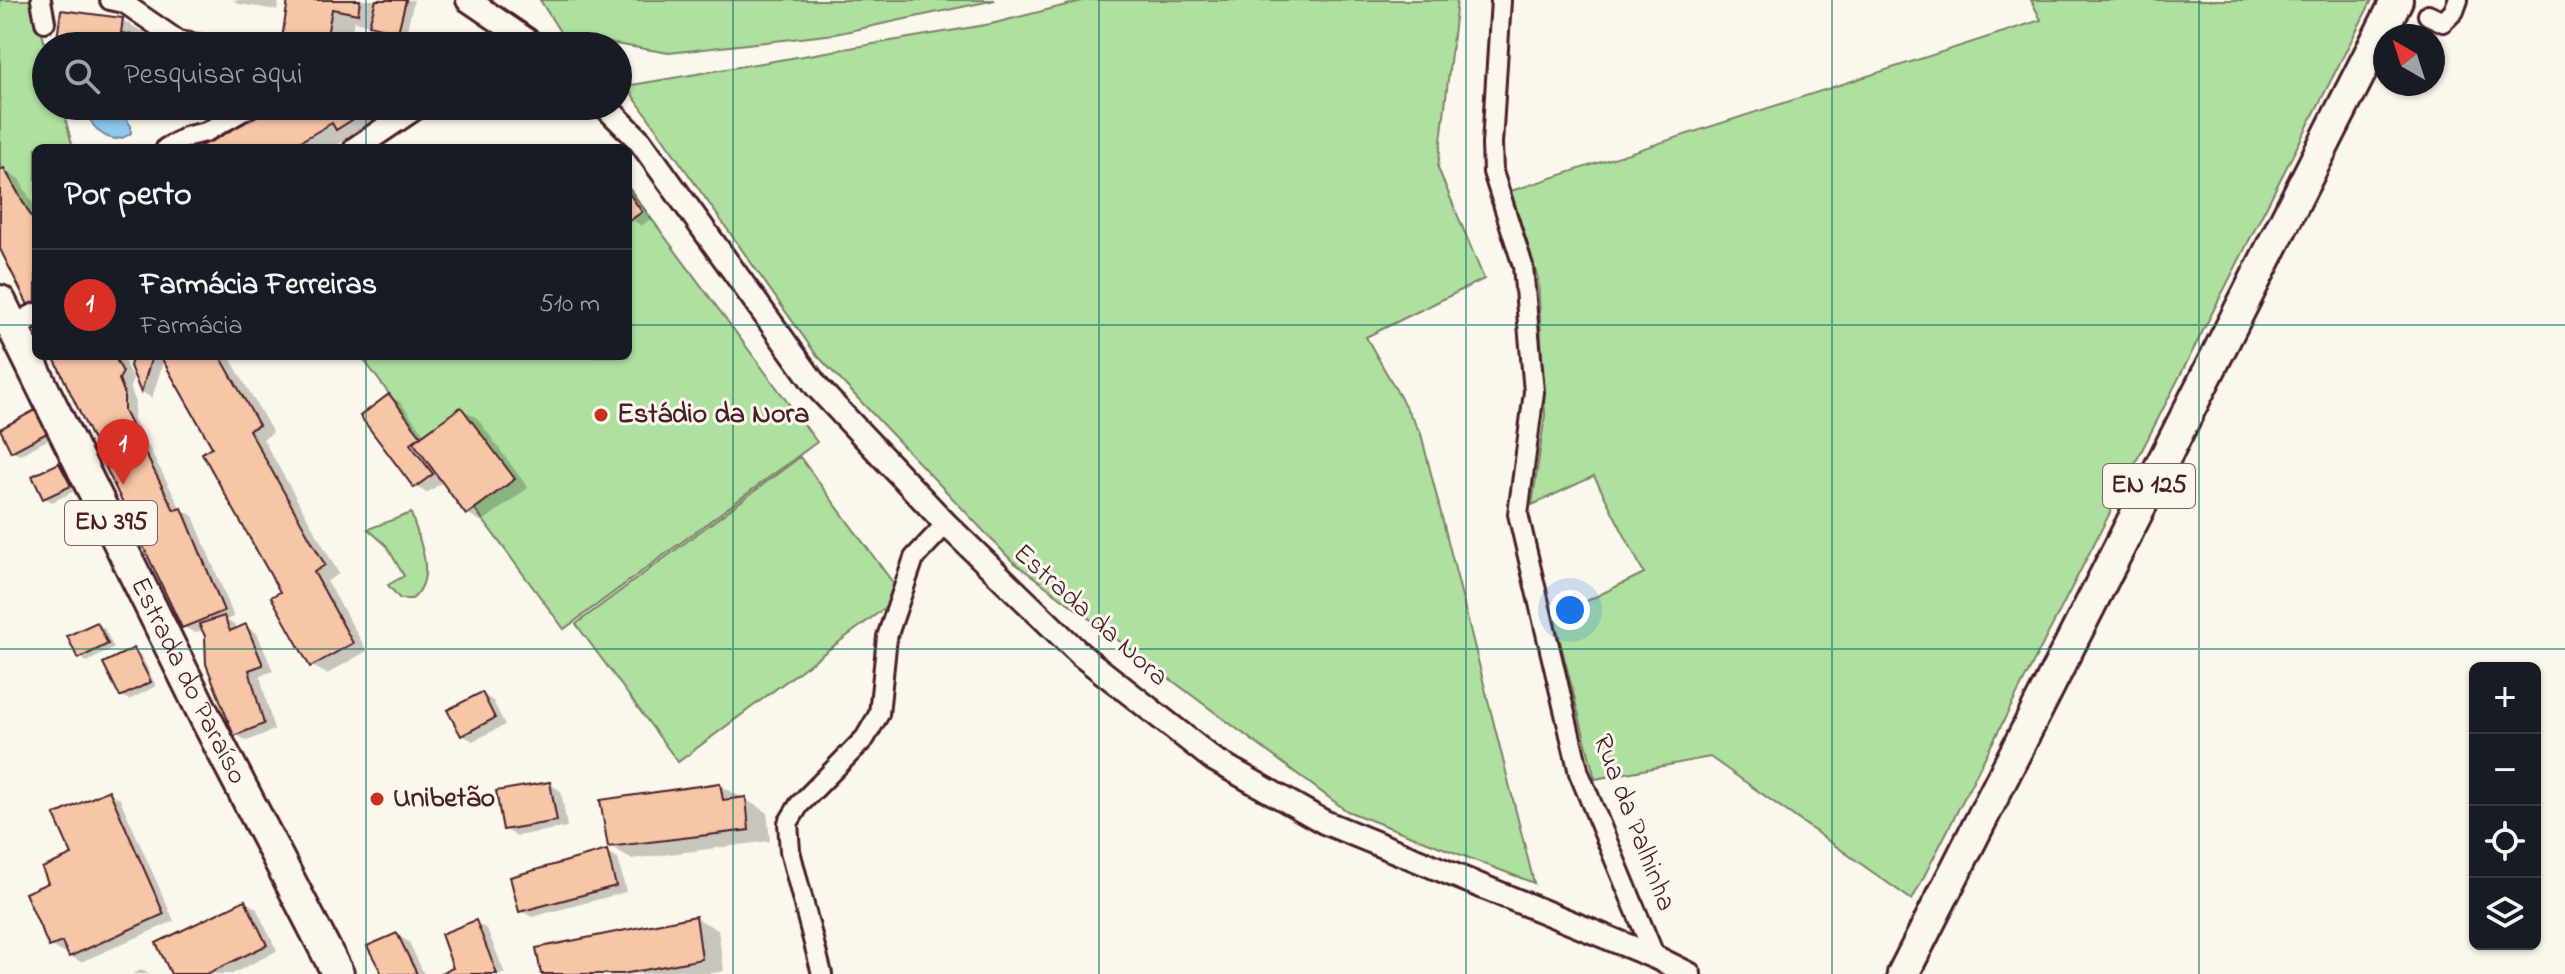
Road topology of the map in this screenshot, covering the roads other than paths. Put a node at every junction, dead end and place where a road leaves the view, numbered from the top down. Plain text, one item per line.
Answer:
1 (41, 0) edge
2 (110, 0) edge
3 (1501, 0) edge
4 (2397, 0) edge
5 (2458, 0) edge
6 (474, 2) edge
7 (2428, 15) dead end
8 (45, 22) dead end
9 (166, 32) edge
10 (509, 32) edge
11 (227, 120) edge
12 (395, 120) edge
13 (619, 120) edge
14 (173, 144) edge
15 (362, 144) edge
16 (16, 314) edge
17 (32, 348) edge
18 (38, 360) edge
19 (946, 524) junction
20 (1655, 957) junction
21 (338, 974) edge
22 (822, 974) edge
23 (1689, 974) edge
24 (1903, 974) edge

1 - 8 street
2 - 9 street
3 - 20 street, Rua da Palhinha
4 - 24 main road, EN 125
5 - 7 street
6 - 10 street
11 - 14 street
12 - 15 street
13 - 19 street, Estrada da Nora
16 - 17 main road, Estrada do Paraíso / EN 395
18 - 21 main road, Estrada do Paraíso / EN 395
19 - 20 street, Estrada da Nora
19 - 22 street
20 - 23 street, Estrada da Nora

